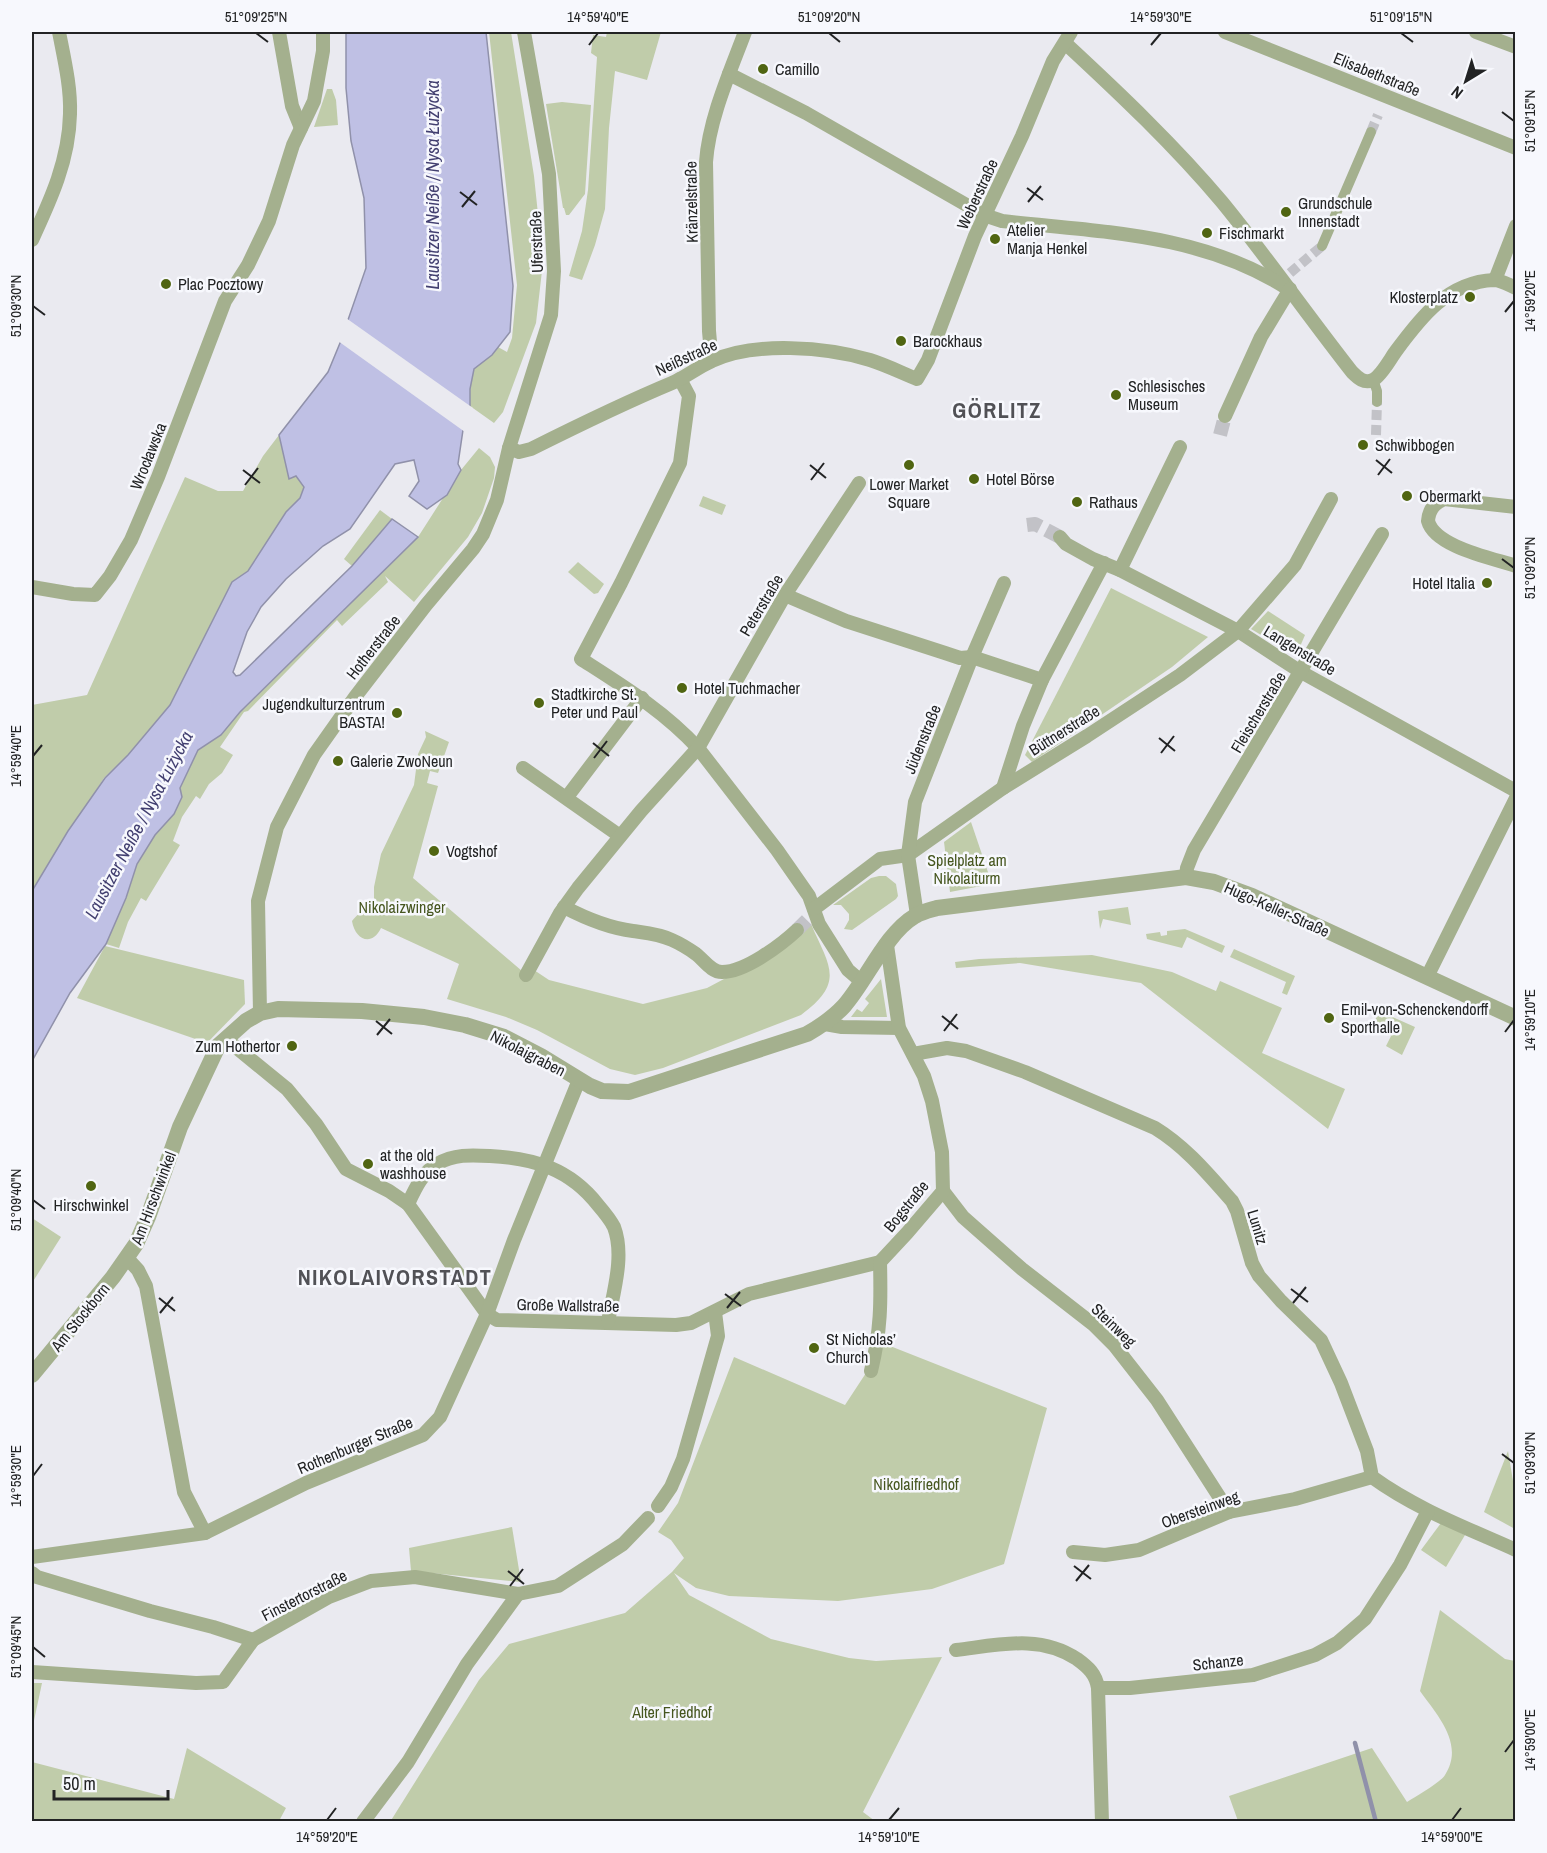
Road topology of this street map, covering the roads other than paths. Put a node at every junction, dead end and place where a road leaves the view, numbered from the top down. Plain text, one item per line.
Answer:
1 (59, 32) edge
2 (279, 32) edge
3 (323, 32) edge
4 (524, 32) edge
5 (745, 32) edge
6 (1225, 32) edge
7 (1476, 32) edge
8 (1068, 37) edge
9 (1515, 47) edge
10 (729, 74) junction
11 (301, 128) junction
12 (1371, 132) tunnel mouth
13 (1515, 148) edge
14 (984, 215) junction
15 (1515, 226) edge
16 (32, 240) edge
17 (1322, 246) tunnel mouth
18 (1290, 273) dead end
19 (1495, 280) junction
20 (1515, 288) edge
21 (1290, 289) junction
22 (713, 360) junction
23 (920, 374) joint
24 (680, 379) junction
25 (1373, 380) junction
26 (1377, 402) tunnel mouth
27 (1226, 416) tunnel mouth
28 (1180, 447) dead end
29 (509, 448) junction
30 (859, 483) dead end
31 (1331, 499) dead end
32 (1515, 507) edge
33 (1382, 534) dead end
34 (1060, 542) tunnel mouth
35 (1104, 563) junction
36 (1515, 566) edge
37 (1120, 570) junction
38 (1004, 584) dead end
39 (32, 587) edge
40 (785, 595) junction
41 (1238, 632) junction
42 (972, 657) junction
43 (1301, 672) junction
44 (1042, 680) junction
45 (642, 698) junction
46 (698, 748) junction
47 (523, 768) dead end
48 (1003, 788) junction
49 (1515, 791) edge
50 (567, 797) junction
51 (1515, 798) edge
52 (620, 836) junction
53 (908, 855) junction
54 (1186, 877) junction
55 (564, 907) junction
56 (813, 913) junction
57 (917, 915) junction
58 (797, 930) tunnel mouth
59 (887, 945) junction
60 (526, 975) dead end
61 (1427, 977) junction
62 (862, 982) junction
63 (260, 1013) junction
64 (1515, 1018) edge
65 (825, 1024) junction
66 (899, 1028) junction
67 (226, 1039) junction
68 (913, 1054) junction
69 (579, 1080) junction
70 (544, 1164) junction
71 (943, 1191) junction
72 (408, 1204) junction
73 (127, 1258) junction
74 (880, 1262) junction
75 (715, 1312) junction
76 (487, 1314) junction
77 (608, 1322) junction
78 (871, 1371) dead end
79 (32, 1375) edge
80 (1372, 1477) junction
81 (658, 1506) dead end
82 (1428, 1511) junction
83 (1229, 1512) junction
84 (648, 1518) dead end
85 (205, 1533) junction
86 (1515, 1550) edge
87 (1073, 1551) dead end
88 (32, 1557) edge
89 (32, 1574) edge
90 (518, 1594) junction
91 (253, 1640) junction
92 (956, 1650) dead end
93 (32, 1672) edge
94 (1098, 1688) junction
95 (363, 1821) edge
96 (1102, 1821) edge

1 - 16 street
2 - 11 street
3 - 11 street
4 - 29 street, Uferstraße
5 - 10 street, Kränzelstraße
6 - 13 street, Elisabethstraße
7 - 9 street
8 - 14 street, Weberstraße
8 - 21 street
10 - 14 street
10 - 22 street, Kränzelstraße
11 - 39 street, Wrocławska
12 - 17 street
14 - 21 street
14 - 23 street, Weberstraße
15 - 19 street
18 - 21 street
19 - 20 street
19 - 25 street
21 - 25 street
21 - 27 street
22 - 23 street, Neißstraße
22 - 24 street, Neißstraße
24 - 29 street, Neißstraße
24 - 45 street
25 - 26 street
28 - 37 street
29 - 63 street, Hotherstraße
30 - 40 street, Peterstraße
31 - 41 street, Büttnerstraße
32 - 36 street
33 - 43 street, Fleischerstraße
34 - 35 street, Langenstraße
35 - 37 street, Langenstraße
35 - 44 street
37 - 41 street, Langenstraße
38 - 42 street, Jüdenstraße
40 - 42 street
40 - 46 street, Peterstraße
41 - 43 street, Langenstraße
41 - 48 street, Büttnerstraße
42 - 44 street
42 - 53 street, Jüdenstraße
43 - 49 street, Langenstraße
43 - 54 street, Fleischerstraße
44 - 48 street
45 - 46 street
45 - 50 street
46 - 52 street, Peterstraße
46 - 56 street
47 - 50 street
48 - 53 street, Büttnerstraße
50 - 52 street
51 - 61 street
52 - 55 street, Peterstraße
53 - 56 street
53 - 57 street, Jüdenstraße
54 - 57 street, Hugo-Keller-Straße
54 - 61 street, Hugo-Keller-Straße
55 - 58 street
55 - 60 street, Peterstraße
56 - 62 street
57 - 59 street, Nikolaigraben
59 - 62 street, Nikolaigraben
59 - 66 street
61 - 64 street, Hugo-Keller-Straße
62 - 65 street, Nikolaigraben
63 - 67 street, Nikolaigraben
63 - 69 street, Nikolaigraben
65 - 66 street
65 - 69 street, Nikolaigraben
66 - 68 street, Bogstraße
67 - 72 street
67 - 73 street, Am Hirschwinkel
68 - 71 street, Bogstraße
68 - 80 street, Lunitz
69 - 70 street, Rothenburger Straße
70 - 72 street
70 - 76 street, Rothenburger Straße
70 - 77 street
71 - 74 street, Bogstraße
71 - 83 street, Steinweg
72 - 76 street
73 - 79 street, Am Stockborn
73 - 85 street, Am Hirschwinkel
74 - 75 street, Große Wallstraße
74 - 78 street
75 - 77 street, Große Wallstraße
75 - 81 street
76 - 77 street, Große Wallstraße
76 - 85 street, Rothenburger Straße
80 - 82 street
80 - 83 street, Obersteinweg
82 - 86 street
82 - 94 street, Schanze
83 - 87 street, Obersteinweg
84 - 90 street, Finstertorstraße
85 - 88 street, Rothenburger Straße
89 - 91 street, Finstertorstraße
90 - 91 street, Finstertorstraße
90 - 95 street
91 - 93 street
92 - 94 street
94 - 96 street

